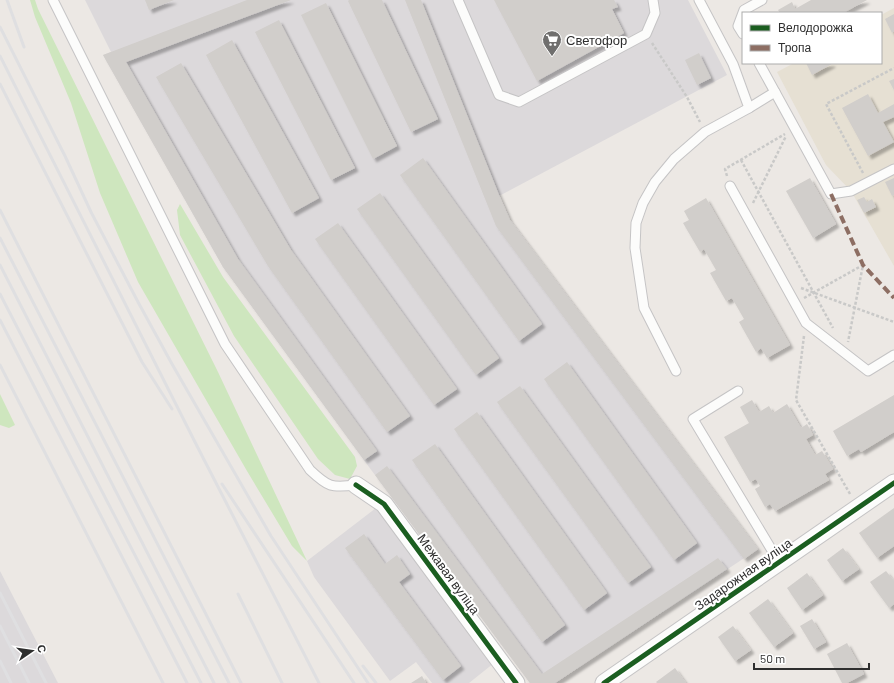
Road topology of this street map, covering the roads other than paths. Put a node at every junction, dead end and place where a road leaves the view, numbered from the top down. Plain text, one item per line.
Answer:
1 (52, 0) edge
2 (458, 0) edge
3 (653, 0) edge
4 (699, 0) edge
5 (762, 0) edge
6 (743, 12) edge
7 (742, 15) edge
8 (742, 32) edge
9 (760, 64) edge
10 (776, 92) junction
11 (749, 108) junction
12 (894, 169) edge
13 (730, 186) road end
14 (894, 355) edge
15 (676, 371) dead end
16 (738, 391) dead end
17 (894, 483) edge
18 (356, 485) joint
19 (779, 562) junction
20 (516, 683) edge
21 (604, 683) edge

1 - 18 lane
2 - 3 lane
4 - 11 lane
5 - 6 lane
7 - 8 lane
9 - 10 lane
10 - 11 lane
10 - 12 lane
11 - 15 lane
13 - 14 lane
16 - 19 lane
17 - 19 street, Задарожная вуліца
18 - 20 street, Межавая вуліца
19 - 21 street, Задарожная вуліца

